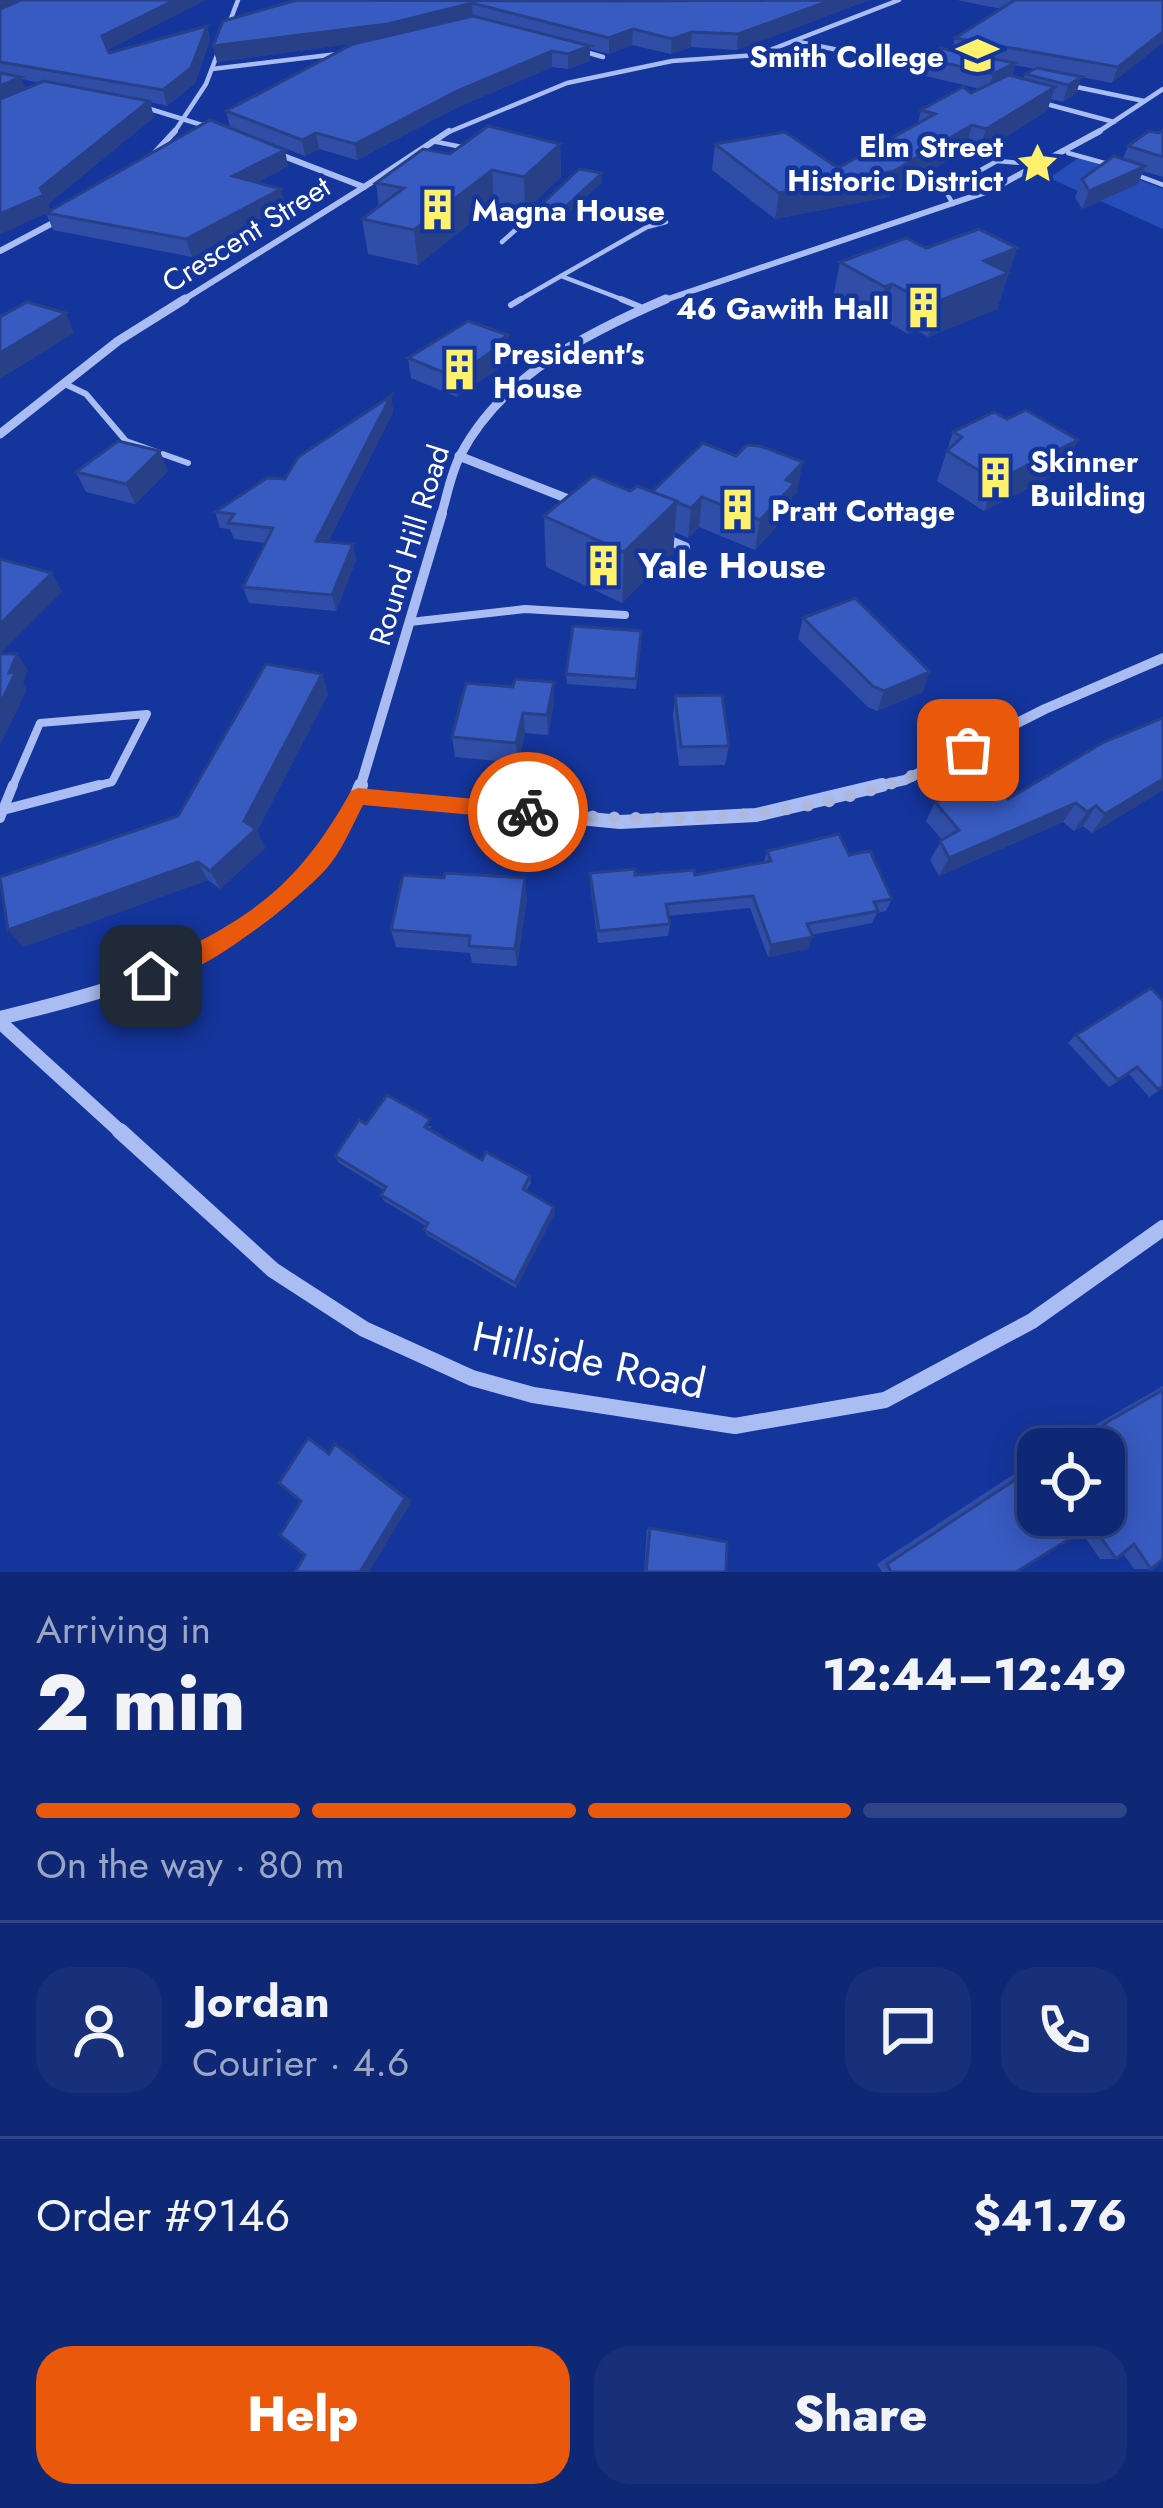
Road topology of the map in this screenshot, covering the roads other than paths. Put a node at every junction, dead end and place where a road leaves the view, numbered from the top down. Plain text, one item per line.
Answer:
1 (899, 0) edge
2 (238, 1) edge
3 (794, 41) junction
4 (559, 44) edge
5 (363, 51) edge
6 (603, 57) edge
7 (937, 57) edge
8 (212, 69) junction
9 (1065, 84) edge
10 (1163, 89) edge
11 (1024, 98) edge
12 (116, 101) edge
13 (1144, 101) junction
14 (186, 118) junction
15 (1114, 122) junction
16 (227, 134) edge
17 (432, 140) junction
18 (268, 150) edge
19 (1068, 153) junction
20 (475, 154) edge
21 (146, 162) edge
22 (1046, 165) junction
23 (1163, 185) edge
24 (563, 186) edge
25 (364, 187) junction
26 (953, 208) junction
27 (69, 214) edge
28 (666, 222) dead end
29 (502, 242) dead end
30 (0, 250) edge
31 (561, 276) junction
32 (511, 305) dead end
33 (643, 308) junction
34 (63, 383) junction
35 (0, 434) edge
36 (459, 456) junction
37 (188, 464) dead end
38 (597, 511) edge
39 (641, 529) edge
40 (685, 547) dead end
41 (625, 616) dead end
42 (410, 622) junction
43 (1163, 658) edge
44 (358, 796) junction
45 (2, 814) edge
46 (0, 1020) edge
47 (1163, 1228) edge

1 - 3 street
2 - 8 street
3 - 7 lane
3 - 17 street
4 - 6 street
5 - 8 street
8 - 14 street
9 - 13 lane
10 - 13 street, Round Hill Road
11 - 15 lane
12 - 14 street
13 - 15 street, Round Hill Road
14 - 16 street
14 - 21 street
15 - 19 street, Round Hill Road
17 - 20 lane
17 - 25 street
18 - 25 street, Crescent Street
19 - 22 street, Round Hill Road
19 - 23 lane
22 - 26 street, Round Hill Road
22 - 26 lane
24 - 29 lane
25 - 34 street, Crescent Street
26 - 33 street, Round Hill Road
27 - 30 street
28 - 31 lane
31 - 32 lane
31 - 33 lane
33 - 36 street, Round Hill Road
34 - 35 street, Crescent Street
34 - 37 lane
36 - 38 street
36 - 42 street, Round Hill Road
39 - 40 street
41 - 42 lane
42 - 44 street, Round Hill Road
43 - 44 street
44 - 46 street, Round Hill Road
45 - 45 lane
46 - 47 street, Hillside Road

